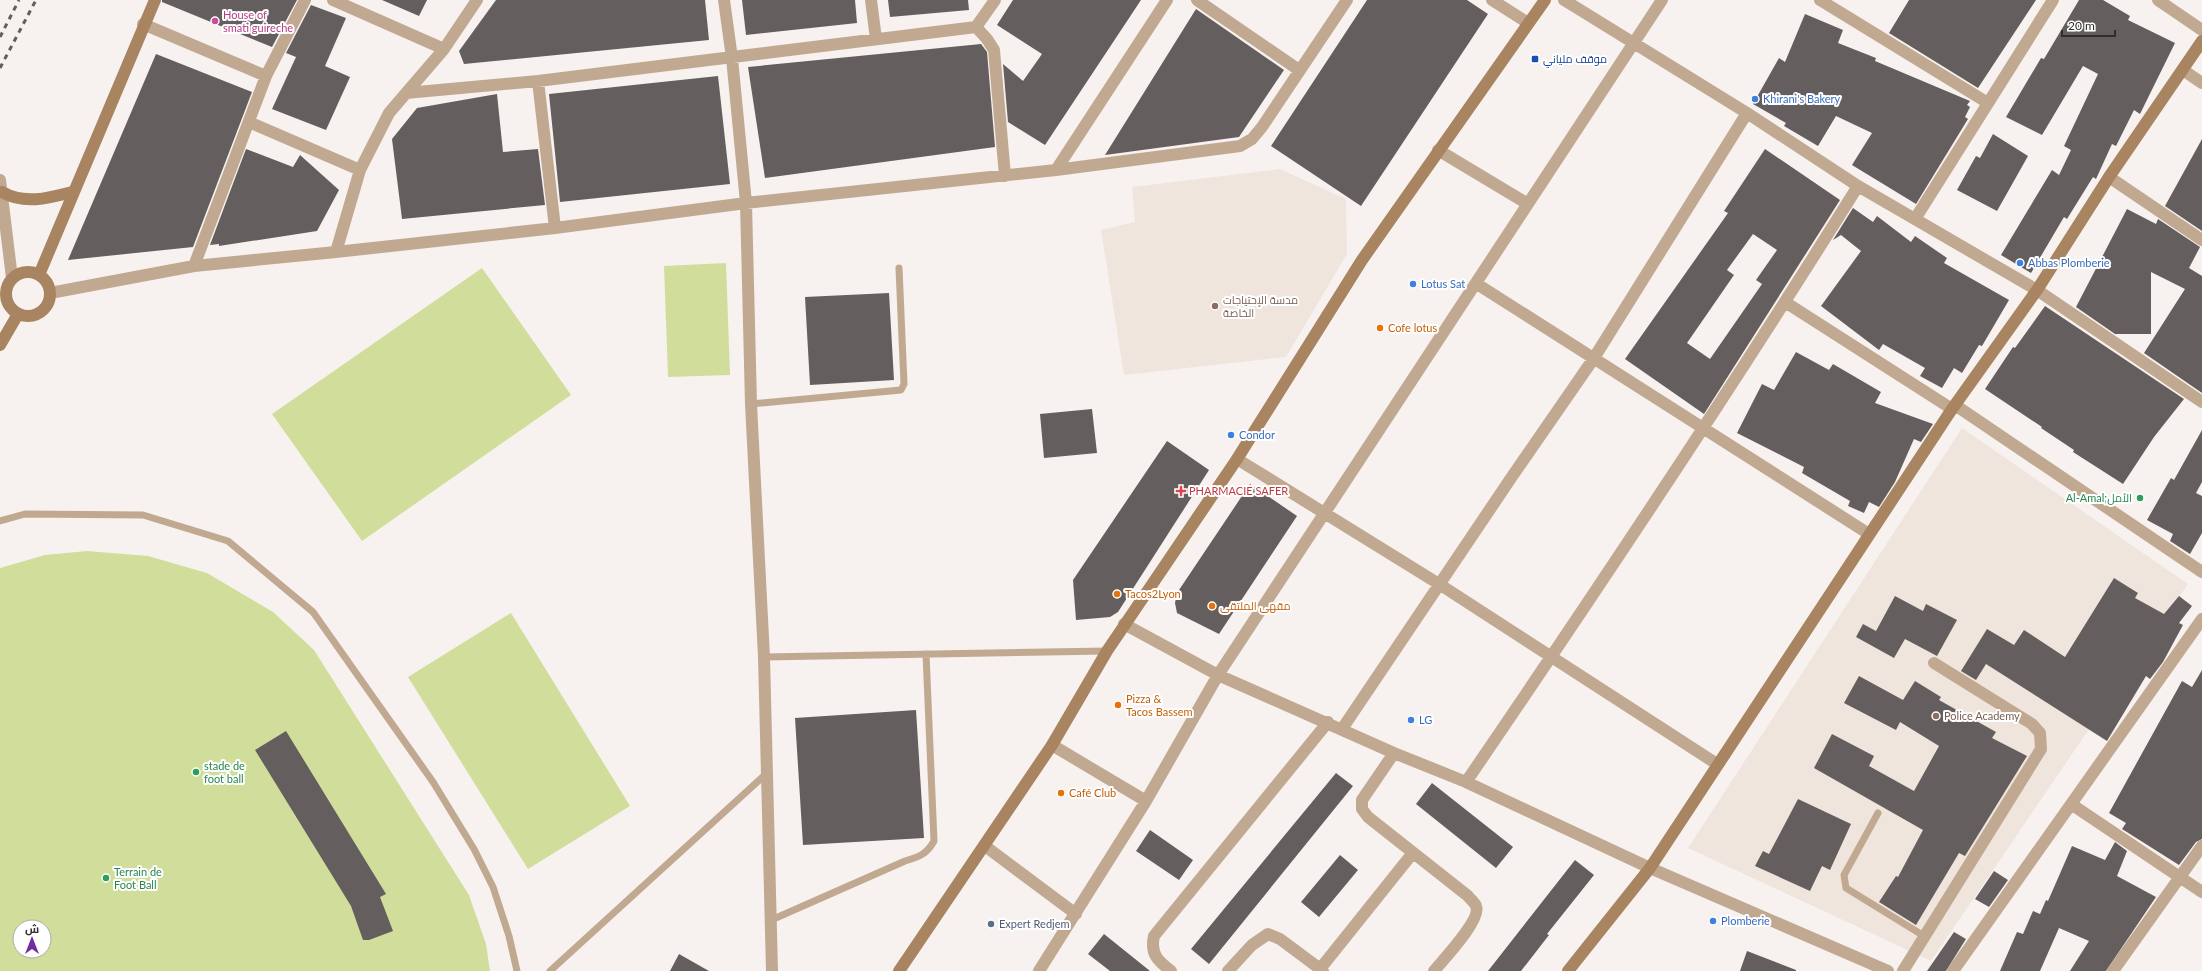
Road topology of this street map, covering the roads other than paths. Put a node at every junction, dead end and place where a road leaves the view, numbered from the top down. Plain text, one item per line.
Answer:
1 (154, 0) edge
2 (305, 0) edge
3 (333, 0) edge
4 (477, 0) edge
5 (724, 0) edge
6 (871, 0) edge
7 (994, 0) edge
8 (1168, 0) edge
9 (1197, 0) edge
10 (1347, 0) edge
11 (1492, 0) edge
12 (1545, 0) edge
13 (1564, 0) edge
14 (1662, 0) edge
15 (1820, 0) edge
16 (2053, 0) edge
17 (2158, 0) edge
18 (1833, 3) edge
19 (1528, 23) junction
20 (143, 24) junction
21 (976, 27) junction
22 (2202, 30) edge
23 (876, 39) junction
24 (2202, 41) edge
25 (1632, 43) junction
26 (444, 49) junction
27 (732, 58) junction
28 (1299, 70) junction
29 (2183, 70) junction
30 (266, 76) junction
31 (538, 81) junction
32 (2202, 84) edge
33 (406, 93) junction
34 (1988, 103) junction
35 (1747, 113) junction
36 (249, 122) junction
37 (1438, 150) junction
38 (360, 170) junction
39 (1056, 170) junction
40 (1005, 176) junction
41 (2109, 177) junction
42 (1, 186) edge
43 (1858, 186) junction
44 (72, 192) junction
45 (746, 203) junction
46 (1528, 204) junction
47 (1915, 219) junction
48 (555, 228) junction
49 (2202, 240) edge
50 (336, 252) junction
51 (194, 266) junction
52 (899, 268) dead end
53 (39, 275) junction
54 (12, 278) junction
55 (1477, 284) junction
56 (2037, 290) junction
57 (50, 293) junction
58 (1785, 302) junction
59 (18, 314) junction
60 (0, 345) edge
61 (1594, 358) junction
62 (2202, 402) edge
63 (751, 404) junction
64 (1953, 407) junction
65 (1702, 428) junction
66 (1237, 459) junction
67 (1326, 512) junction
68 (0, 521) edge
69 (1869, 534) junction
70 (2202, 572) edge
71 (1439, 584) junction
72 (2202, 619) edge
73 (1124, 624) junction
74 (1107, 650) junction
75 (926, 654) junction
76 (764, 657) junction
77 (1551, 658) junction
78 (1934, 662) dead end
79 (1218, 675) junction
80 (1328, 722) junction
81 (1342, 729) junction
82 (1052, 745) junction
83 (1394, 753) junction
84 (1717, 764) junction
85 (768, 772) junction
86 (1466, 782) junction
87 (1146, 802) junction
88 (2071, 804) junction
89 (1878, 813) dead end
90 (985, 846) junction
91 (2202, 846) edge
92 (1412, 854) junction
93 (1650, 868) junction
94 (2179, 878) junction
95 (2202, 892) edge
96 (1076, 914) junction
97 (769, 921) junction
98 (1924, 936) junction
99 (1321, 970) edge
100 (517, 971) edge
101 (550, 971) edge
102 (772, 971) edge
103 (899, 971) edge
104 (1038, 971) edge
105 (1171, 971) edge
106 (1228, 971) edge
107 (1434, 971) edge
108 (1568, 971) edge
109 (1888, 971) edge
110 (1903, 971) edge
111 (1953, 971) edge
112 (2113, 971) edge

1 - 20 street
2 - 30 street
3 - 26 street
4 - 26 street
5 - 27 street
6 - 23 street
7 - 21 street
8 - 39 street
9 - 28 street
10 - 28 street
11 - 19 street
12 - 19 street
13 - 25 street
14 - 25 street
15 - 18 street
16 - 34 street
17 - 22 street
18 - 34 street
19 - 37 street
20 - 30 street
20 - 44 street
21 - 23 street
21 - 40 street
23 - 27 street
24 - 29 street
25 - 35 street
25 - 46 street
26 - 33 street
27 - 31 street
27 - 45 street
28 - 39 street
29 - 32 street
29 - 41 street
30 - 36 street
31 - 33 street
31 - 48 street
33 - 38 street
34 - 47 street
35 - 43 street
35 - 61 street
36 - 38 street
36 - 51 street
37 - 46 street
37 - 66 street
38 - 50 street
39 - 40 street
40 - 45 street
41 - 49 street
41 - 56 street
42 - 44 street
42 - 54 street
43 - 47 street
43 - 58 street
44 - 53 street
45 - 48 street
45 - 63 street
46 - 55 street
47 - 56 street
48 - 50 street
50 - 51 street
51 - 57 street
52 - 63 lane
53 - 54 street
53 - 57 street
54 - 59 street
55 - 61 street
55 - 67 street
56 - 62 street
56 - 64 street
57 - 59 street
58 - 64 street
58 - 65 street
59 - 60 street
61 - 65 street
61 - 71 street
63 - 76 street
64 - 69 street
64 - 70 street
65 - 69 street
65 - 77 street
66 - 67 street
66 - 73 street
67 - 71 street
67 - 79 street
68 - 100 lane
69 - 84 street
71 - 77 street
71 - 81 street
72 - 88 street
73 - 74 street
73 - 79 street
74 - 75 lane
74 - 82 street
75 - 76 lane
75 - 97 lane
76 - 85 street
77 - 84 street
77 - 86 street
78 - 98 street
79 - 80 street
79 - 87 street
80 - 81 street
80 - 105 street
81 - 83 street
82 - 87 street
82 - 90 street
83 - 86 street
83 - 92 street
84 - 93 street
85 - 97 street
85 - 101 lane
86 - 93 street
87 - 96 street
88 - 94 street
88 - 111 street
89 - 98 lane
90 - 96 street
90 - 103 street
91 - 94 street
92 - 99 street
92 - 107 street
93 - 108 street
93 - 109 street
94 - 95 street
94 - 112 street
96 - 104 street
97 - 102 street
98 - 110 street
99 - 106 street

